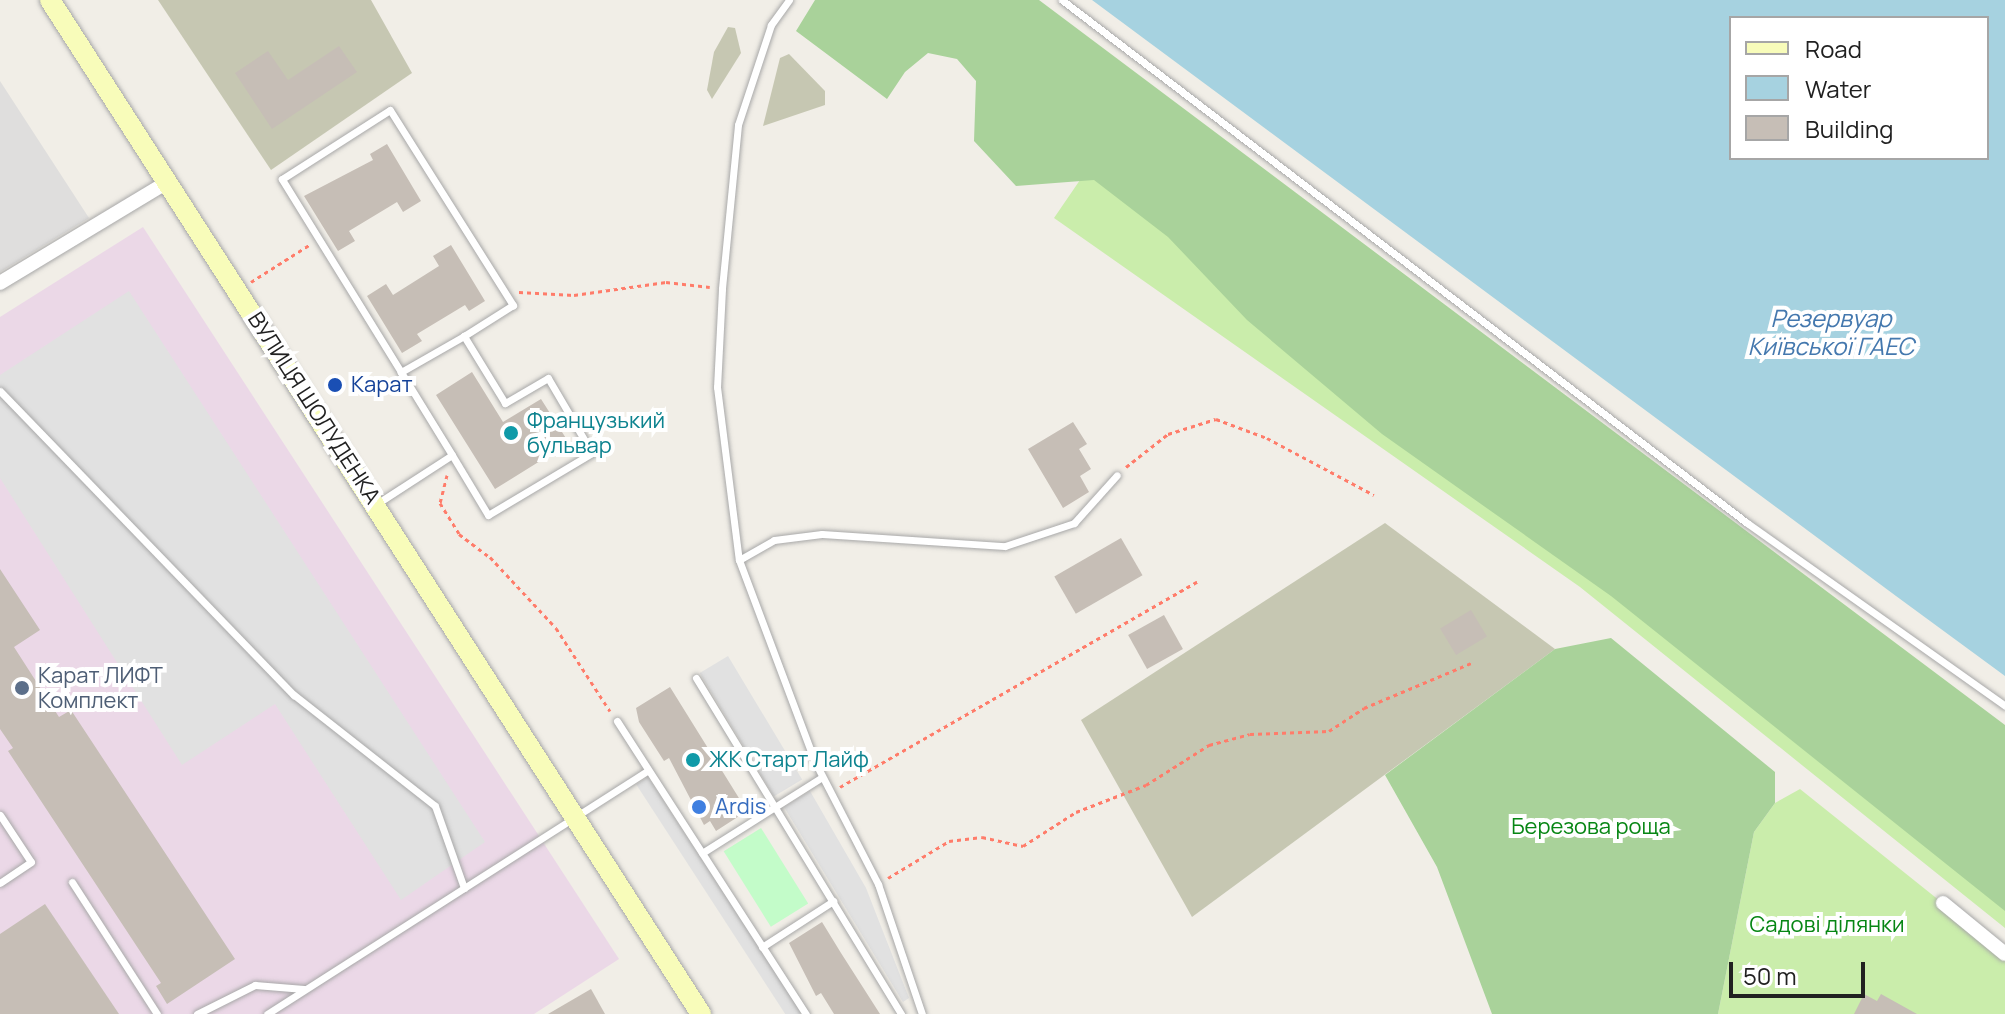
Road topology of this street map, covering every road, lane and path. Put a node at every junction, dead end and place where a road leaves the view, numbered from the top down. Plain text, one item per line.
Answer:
1 (50, 0) edge
2 (789, 0) edge
3 (1062, 0) edge
4 (169, 181) junction
5 (319, 239) junction
6 (0, 283) edge
7 (238, 289) junction
8 (722, 289) junction
9 (504, 291) junction
10 (464, 336) junction
11 (401, 372) junction
12 (0, 391) edge
13 (452, 455) junction
14 (1117, 475) joint
15 (1374, 495) dead end
16 (376, 504) junction
17 (739, 560) junction
18 (1197, 582) dead end
19 (1471, 663) dead end
20 (696, 678) dead end
21 (2005, 706) edge
22 (617, 721) joint
23 (648, 770) junction
24 (822, 777) junction
25 (829, 791) junction
26 (775, 806) junction
27 (0, 815) edge
28 (574, 818) junction
29 (702, 853) junction
30 (72, 882) dead end
31 (0, 883) edge
32 (878, 884) junction
33 (464, 888) junction
34 (833, 901) junction
35 (1943, 903) dead end
36 (762, 947) junction
37 (2005, 954) edge
38 (304, 989) junction
39 (157, 1014) edge
40 (197, 1014) edge
41 (267, 1014) edge
42 (701, 1014) edge
43 (806, 1014) edge
44 (901, 1014) edge
45 (922, 1014) edge

1 - 4 main road, ВУЛИЦЯ ШОЛУДЕНКА
2 - 8 lane
3 - 21 lane
4 - 6 street
4 - 7 main road, ВУЛИЦЯ ШОЛУДЕНКА
5 - 7 path
5 - 9 lane
5 - 11 lane
7 - 16 main road, ВУЛИЦЯ ШОЛУДЕНКА
8 - 9 path
8 - 17 lane
9 - 10 lane
10 - 11 lane
10 - 13 lane
11 - 13 lane
12 - 33 lane
13 - 16 lane
13 - 22 path
14 - 15 path
14 - 17 lane
16 - 28 main road, ВУЛИЦЯ ШОЛУДЕНКА
17 - 24 lane
18 - 25 path
19 - 32 path
20 - 26 lane
22 - 23 lane
23 - 28 lane
23 - 29 lane
24 - 25 lane
24 - 26 lane
25 - 32 lane
26 - 29 lane
26 - 34 lane
27 - 31 lane
28 - 33 lane
28 - 42 main road, ВУЛИЦЯ ШОЛУДЕНКА
29 - 36 lane
30 - 39 lane
32 - 45 lane
33 - 38 lane
34 - 36 lane
34 - 44 lane
35 - 37 street
36 - 43 lane
38 - 40 lane
38 - 41 lane

